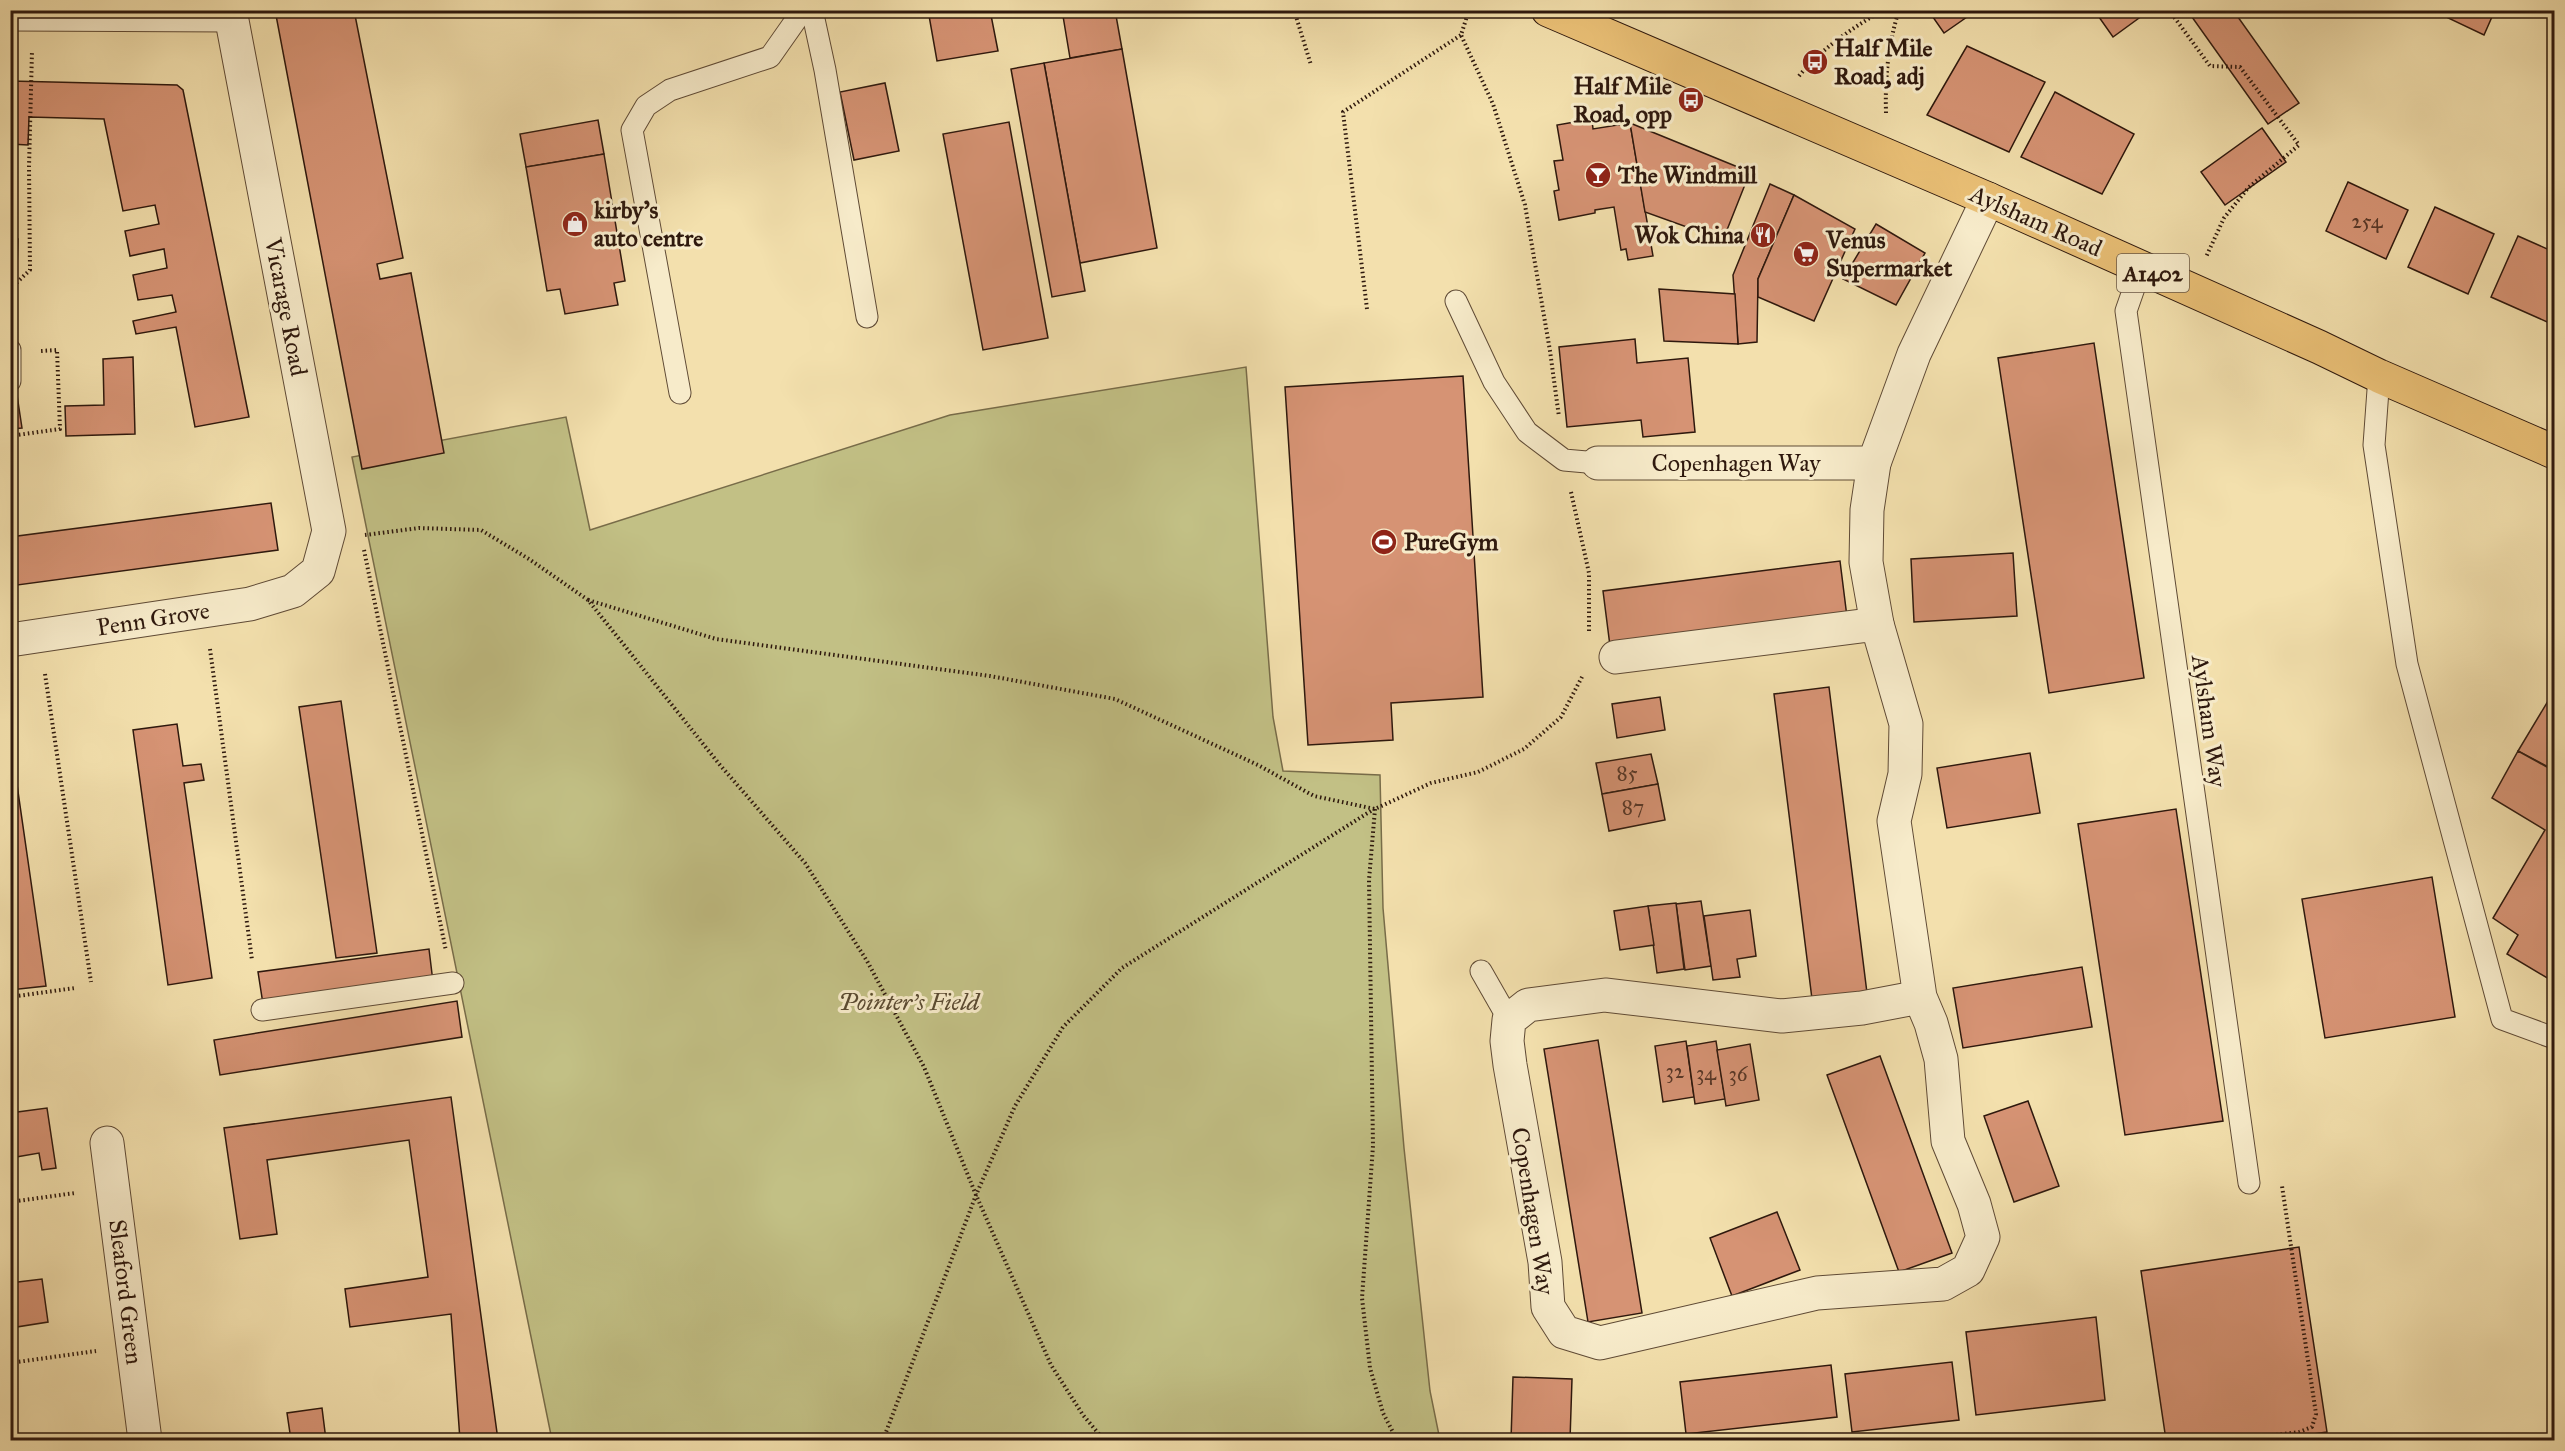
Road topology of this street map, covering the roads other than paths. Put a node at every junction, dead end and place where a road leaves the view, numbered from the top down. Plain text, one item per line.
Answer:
1 (803, 10) edge
2 (812, 10) edge
3 (1548, 10) edge
4 (231, 13) edge
5 (22, 14) edge
6 (1988, 199) junction
7 (2141, 268) junction
8 (1456, 301) dead end
9 (867, 317) dead end
10 (11, 352) edge
11 (2379, 376) junction
12 (10, 381) edge
13 (680, 393) dead end
14 (2554, 452) edge
15 (1598, 463) joint
16 (1874, 463) junction
17 (293, 591) joint
18 (1877, 624) junction
19 (25, 639) edge
20 (1602, 649) road end
21 (1481, 970) dead end
22 (453, 983) road end
23 (1920, 997) junction
24 (262, 1010) dead end
25 (1509, 1020) junction
26 (2554, 1038) edge
27 (107, 1143) dead end
28 (2249, 1183) dead end
29 (145, 1440) edge

1 - 13 lane
2 - 9 lane
3 - 6 main road, Aylsham Road / A1402
4 - 5 street
4 - 17 street, Vicarage Road
6 - 7 main road, Aylsham Road / A1402
6 - 16 street, Copenhagen Way
7 - 11 main road, Aylsham Road / A1402
7 - 28 lane, Aylsham Way
8 - 15 lane
10 - 12 lane
11 - 14 main road, Aylsham Road / A1402
11 - 26 lane
15 - 16 street, Copenhagen Way
16 - 18 street, Copenhagen Way
17 - 19 street, Penn Grove
18 - 20 street
18 - 23 street, Copenhagen Way
21 - 25 lane
22 - 24 lane
23 - 25 street
23 - 25 street, Copenhagen Way
27 - 29 street, Sleaford Green

